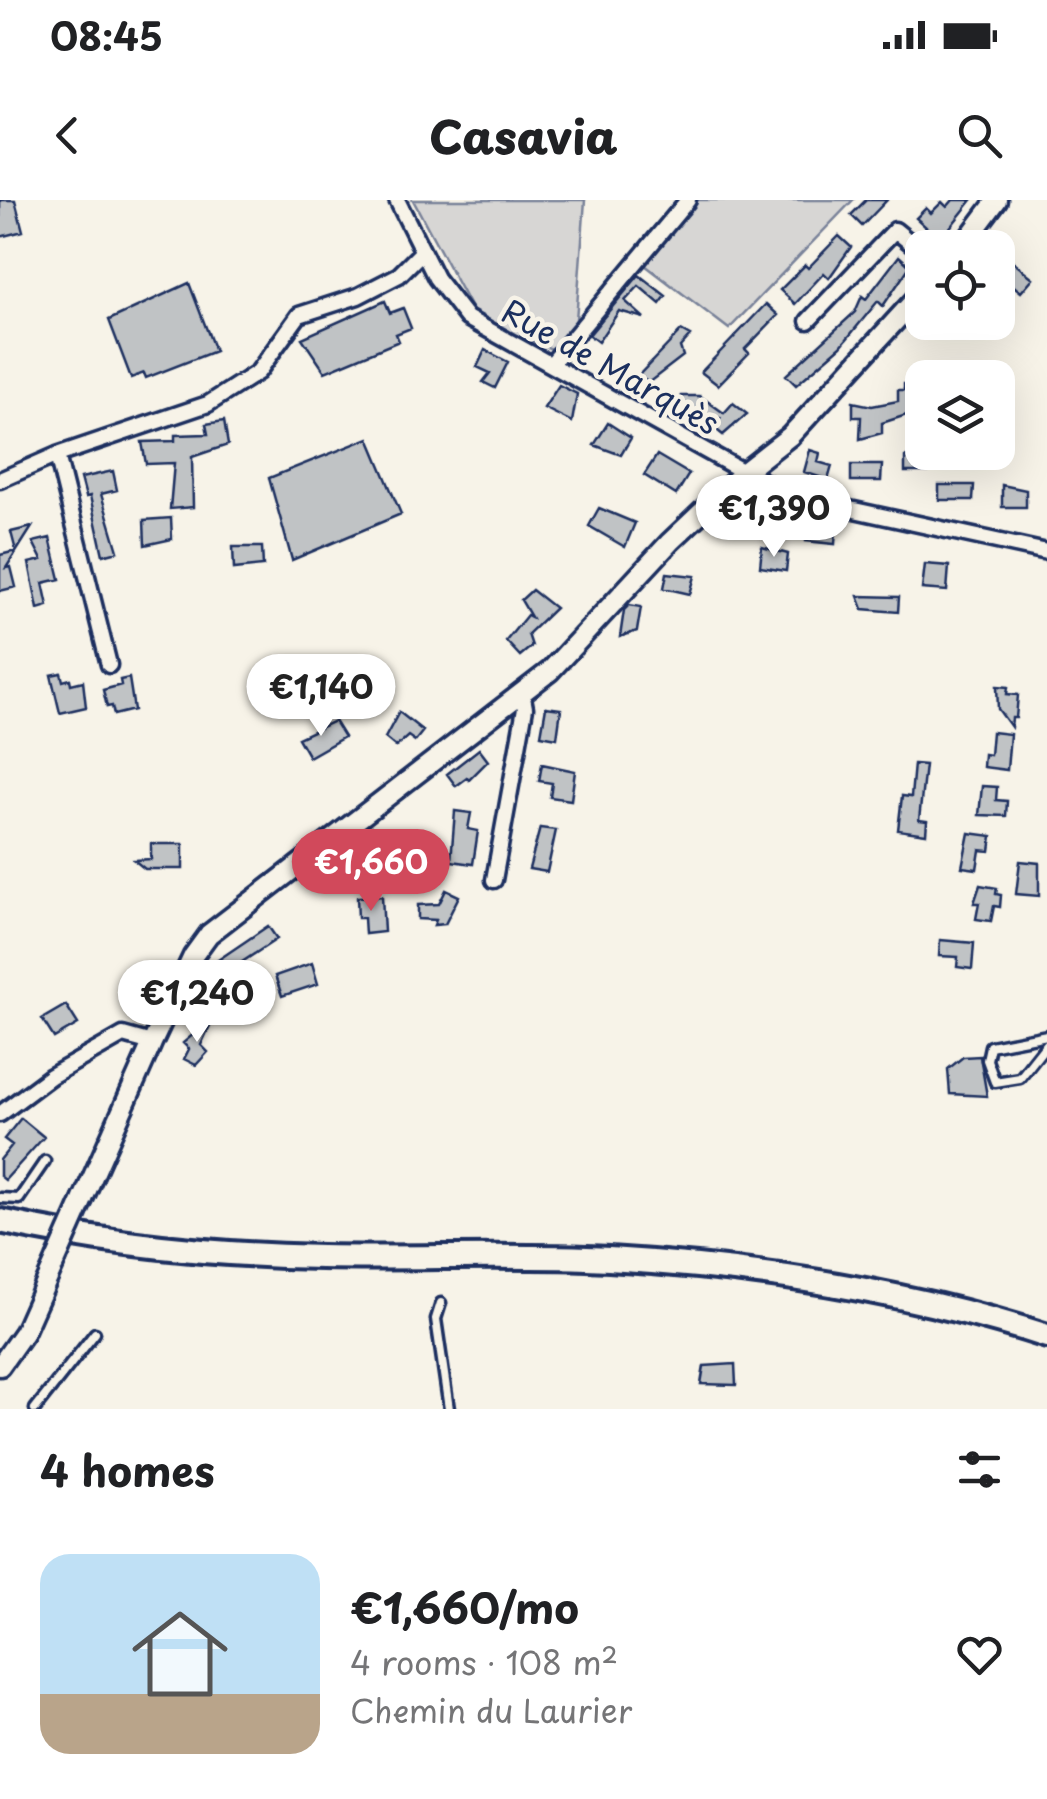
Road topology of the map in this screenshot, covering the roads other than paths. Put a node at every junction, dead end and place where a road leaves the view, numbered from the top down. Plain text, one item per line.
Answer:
1 (397, 200) edge
2 (688, 200) edge
3 (997, 200) edge
4 (974, 230) edge
5 (905, 231) edge
6 (422, 252) junction
7 (905, 311) edge
8 (808, 322) dead end
9 (552, 363) junction
10 (57, 455) junction
11 (744, 472) junction
12 (0, 480) edge
13 (1047, 552) edge
14 (109, 665) dead end
15 (522, 692) junction
16 (494, 880) dead end
17 (1047, 1035) edge
18 (152, 1043) junction
19 (1047, 1044) edge
20 (0, 1114) edge
21 (45, 1161) dead end
22 (0, 1198) edge
23 (0, 1220) edge
24 (441, 1304) dead end
25 (95, 1333) dead end
26 (1047, 1336) edge
27 (0, 1366) edge
28 (35, 1409) edge
29 (449, 1409) edge

1 - 6 street, Rue de Marquès
2 - 9 street
3 - 4 street
5 - 8 street
6 - 9 street, Rue de Marquès
6 - 10 street
7 - 11 street
9 - 11 street, Rue de Marquès
10 - 12 street
10 - 14 street
11 - 13 street, Rue de Marquès
11 - 15 street
15 - 16 street
15 - 18 street
17 - 19 lane
18 - 20 street
18 - 27 street, bridge
21 - 22 lane
23 - 26 main road
24 - 29 lane
25 - 28 lane

